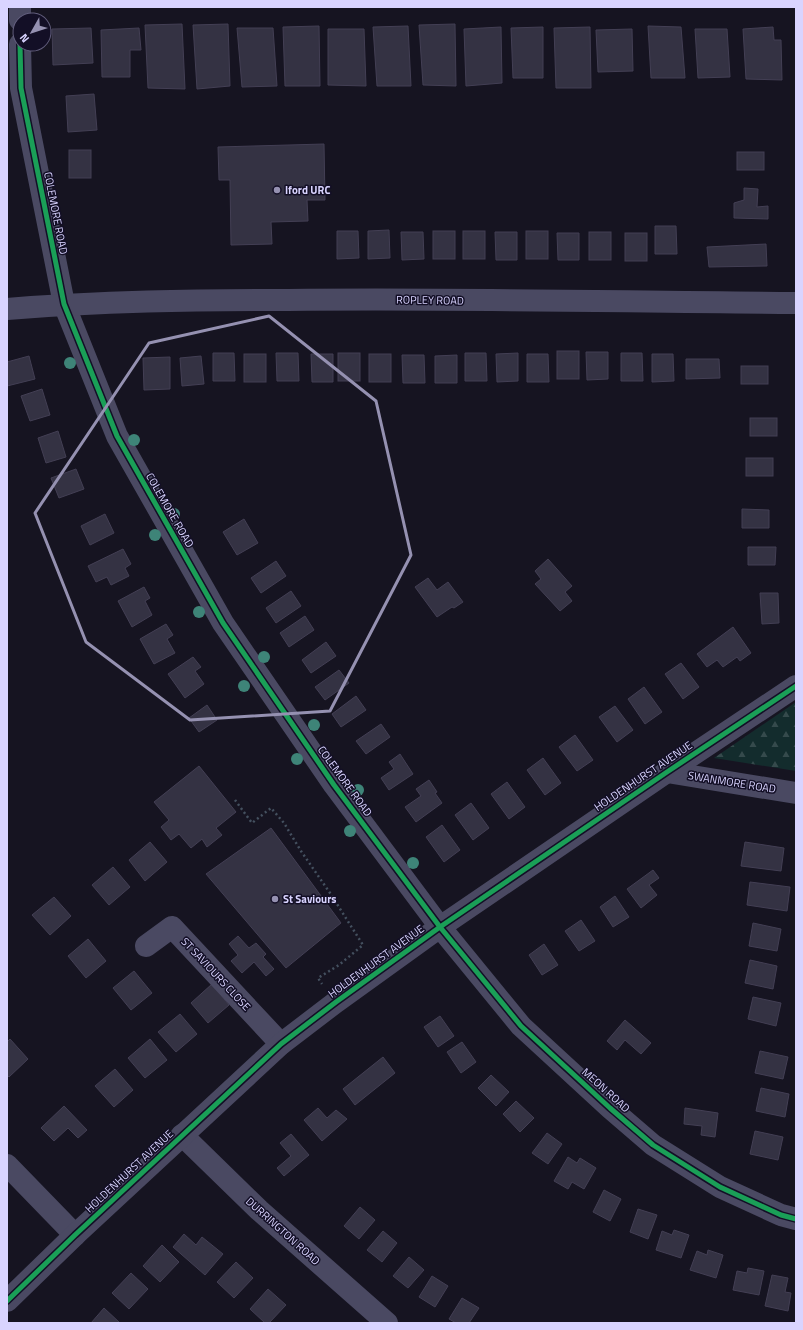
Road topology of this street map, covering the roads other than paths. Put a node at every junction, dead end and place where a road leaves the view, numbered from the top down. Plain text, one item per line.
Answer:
1 (20, 52) edge
2 (796, 303) edge
3 (64, 304) junction
4 (7, 309) edge
5 (796, 686) edge
6 (667, 772) junction
7 (796, 793) edge
8 (440, 927) junction
9 (146, 946) dead end
10 (281, 1044) junction
11 (182, 1135) junction
12 (7, 1165) edge
13 (796, 1219) edge
14 (76, 1235) junction
15 (7, 1301) edge
16 (387, 1323) edge

1 - 3 street, COLEMORE ROAD
2 - 3 street, ROPLEY ROAD
3 - 4 street, ROPLEY ROAD
3 - 8 street, COLEMORE ROAD
5 - 6 street, HOLDENHURST AVENUE
6 - 7 street, SWANMORE ROAD
6 - 8 street, HOLDENHURST AVENUE
8 - 10 street, HOLDENHURST AVENUE
8 - 13 street, MEON ROAD
9 - 10 street, ST SAVIOURS CLOSE
10 - 11 street, HOLDENHURST AVENUE
11 - 14 street, HOLDENHURST AVENUE
11 - 16 street, DURRINGTON ROAD
12 - 14 street
14 - 15 street, HOLDENHURST AVENUE

